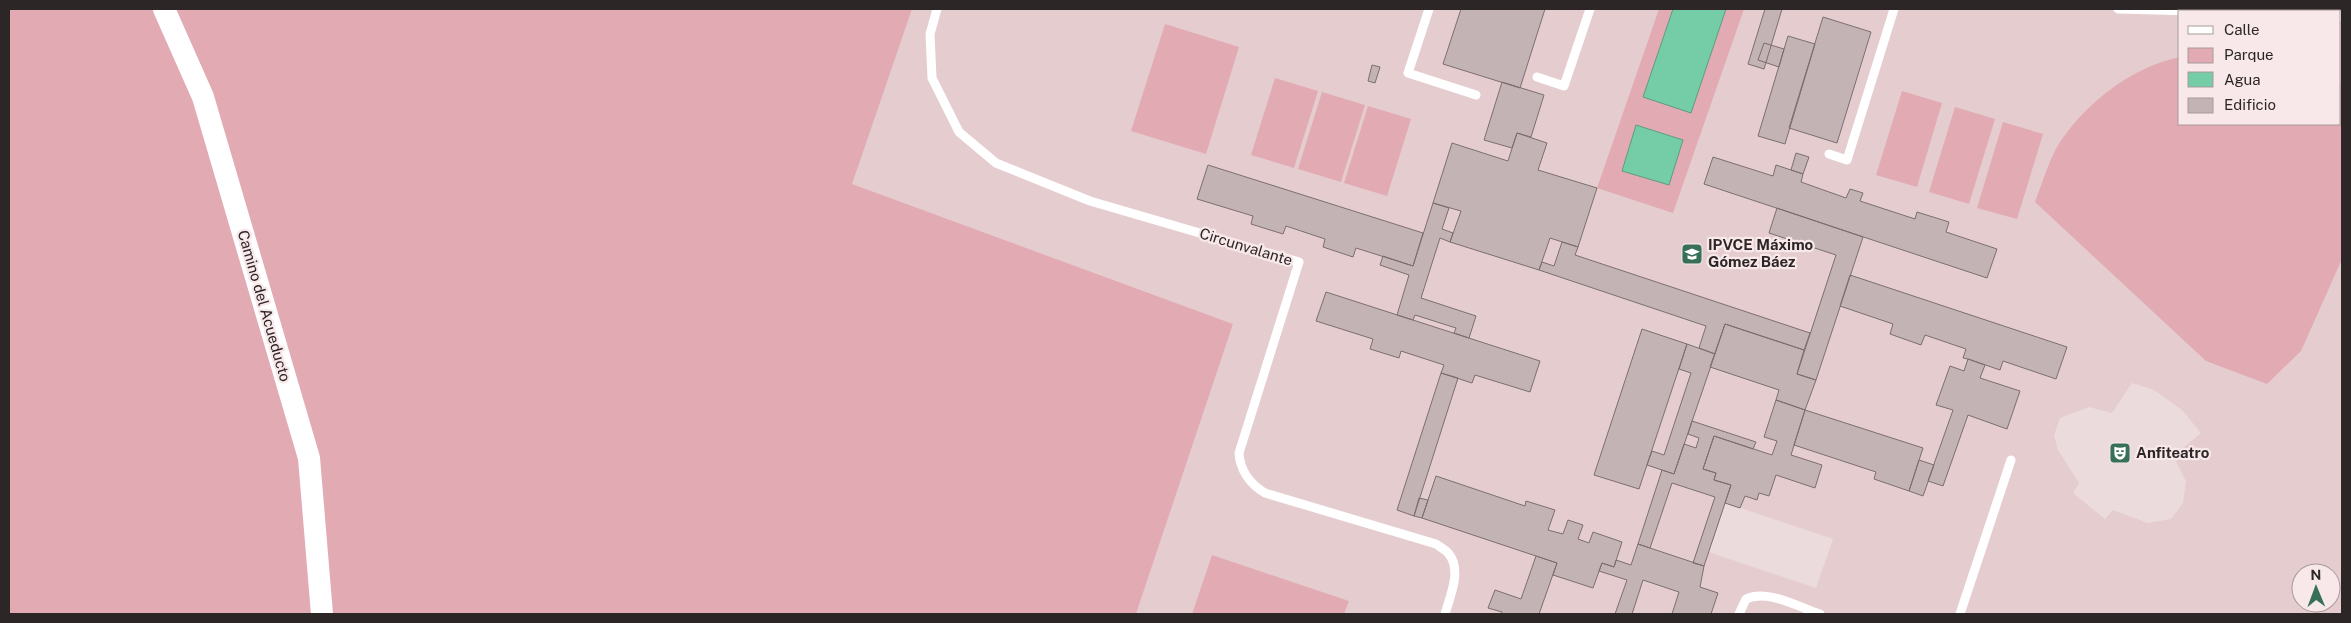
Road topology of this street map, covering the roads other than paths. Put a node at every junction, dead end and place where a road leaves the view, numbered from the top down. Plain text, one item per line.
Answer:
1 (164, 9) edge
2 (937, 9) edge
3 (1428, 9) edge
4 (1590, 9) edge
5 (1893, 9) edge
6 (2118, 9) edge
7 (2178, 11) edge
8 (1537, 77) dead end
9 (1476, 95) dead end
10 (1829, 154) dead end
11 (2011, 460) dead end
12 (322, 614) edge
13 (1445, 614) edge
14 (1739, 614) edge
15 (1820, 614) edge
16 (1960, 614) edge

1 - 12 street, Camino del Acueducto
2 - 13 lane, Circunvalante
3 - 9 lane
4 - 8 lane
5 - 10 lane
6 - 7 lane
11 - 16 lane
14 - 15 lane

